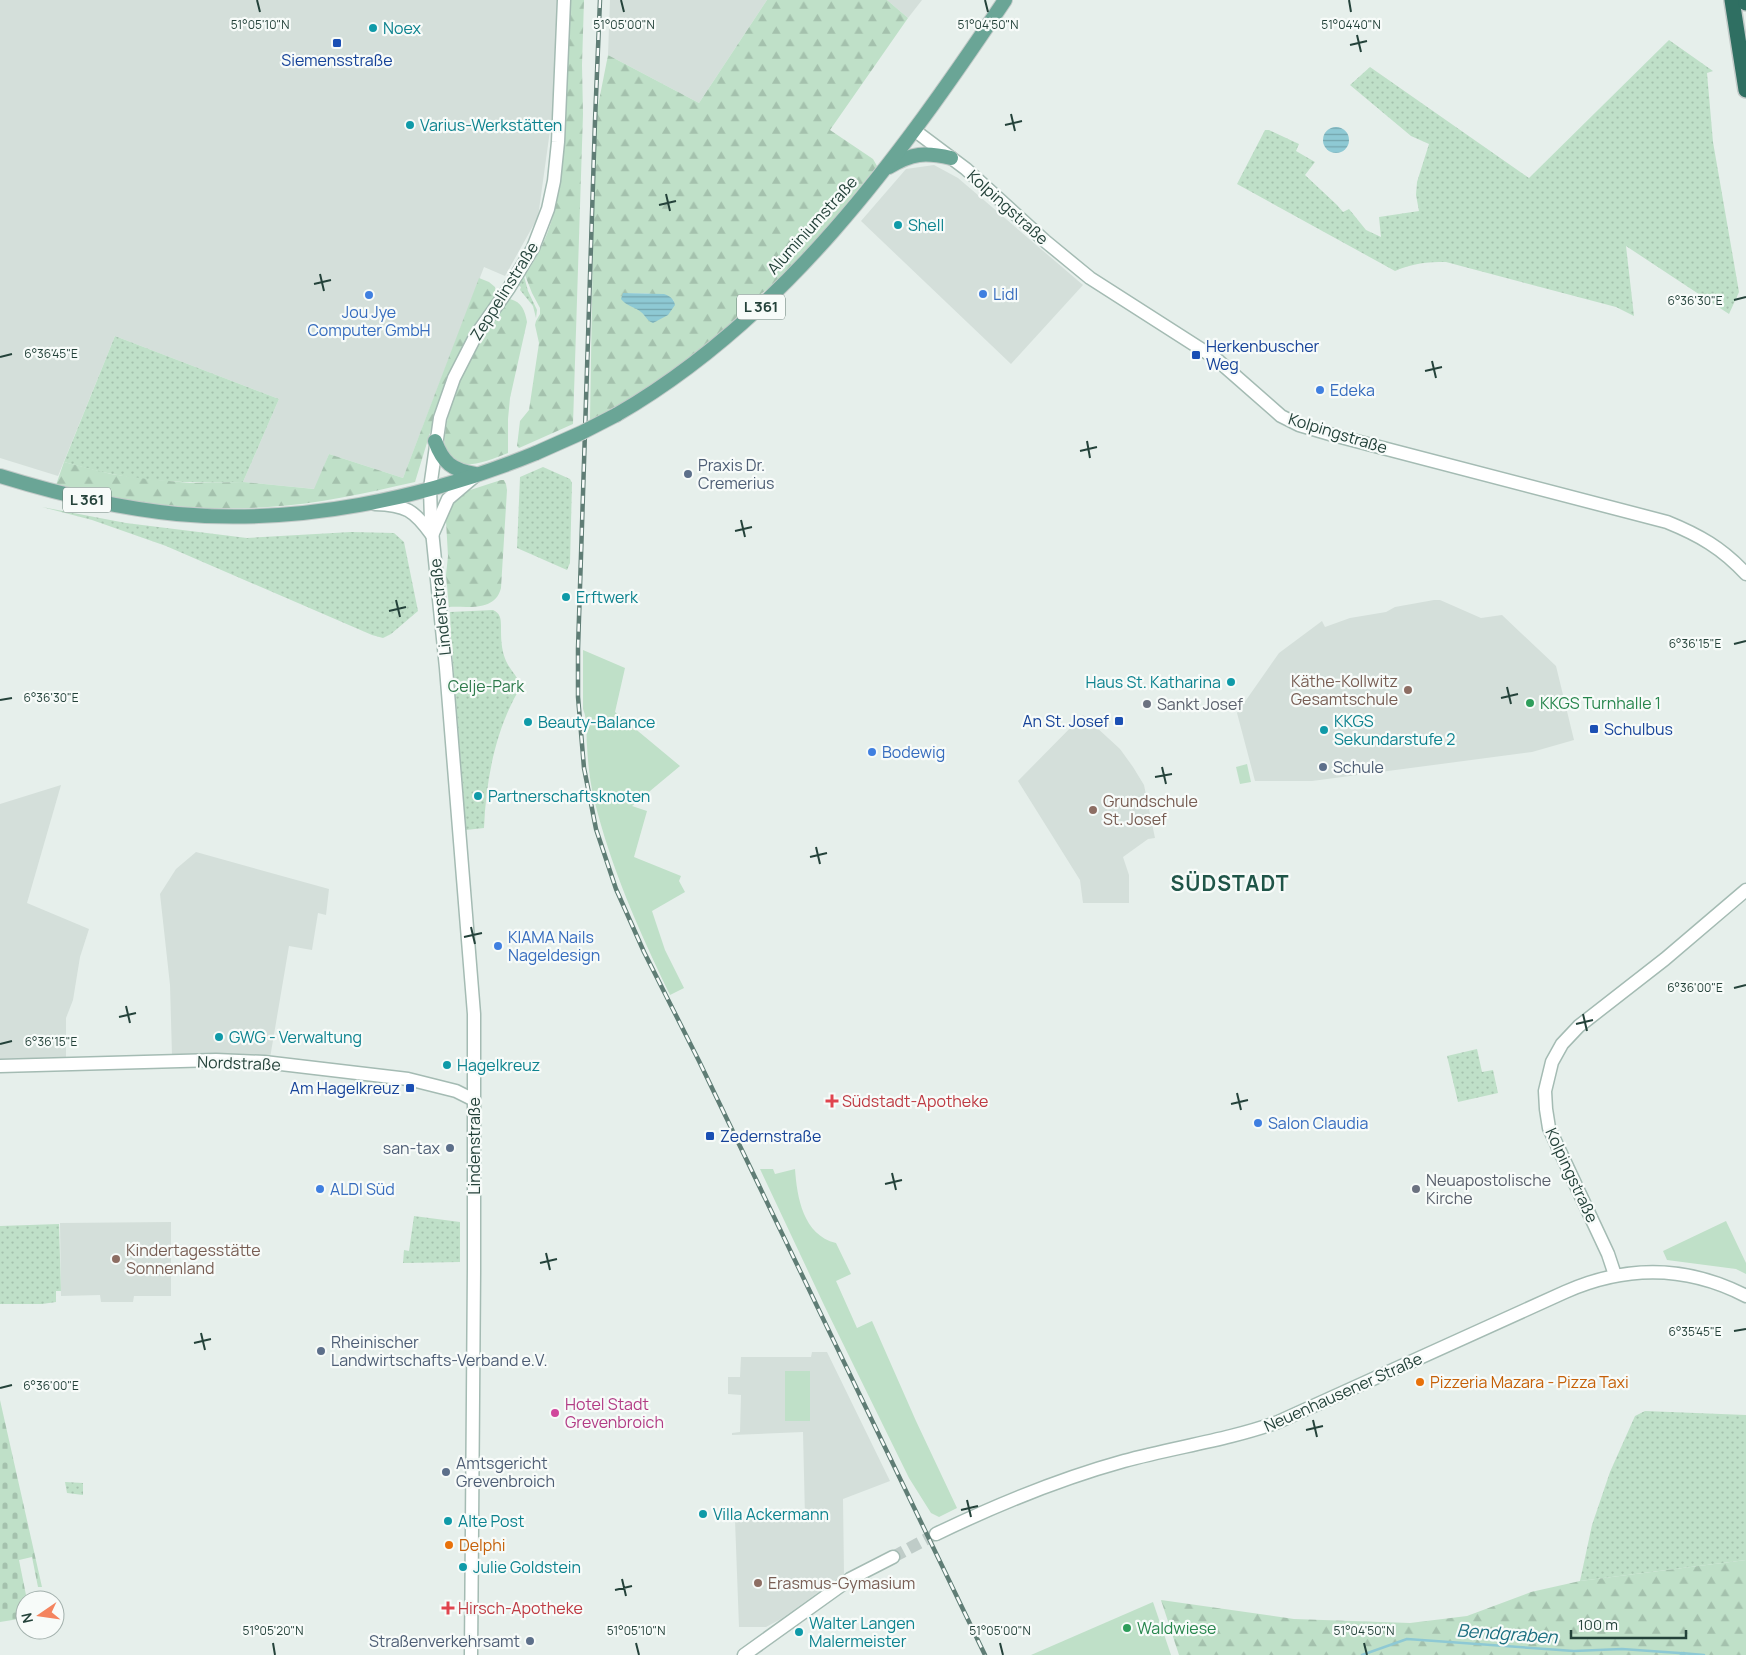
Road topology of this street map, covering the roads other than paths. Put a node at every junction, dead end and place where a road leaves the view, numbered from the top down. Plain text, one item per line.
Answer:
1 (564, 0) edge
2 (1005, 0) edge
3 (1732, 0) edge
4 (1746, 90) edge
5 (914, 130) junction
6 (951, 158) junction
7 (884, 170) junction
8 (435, 441) junction
9 (481, 473) junction
10 (0, 476) edge
11 (430, 488) junction
12 (366, 503) junction
13 (432, 535) junction
14 (1746, 574) edge
15 (1746, 890) edge
16 (0, 1066) edge
17 (474, 1100) junction
18 (1615, 1275) junction
19 (1746, 1296) edge
20 (936, 1534) tunnel mouth
21 (893, 1556) tunnel mouth
22 (471, 1655) edge
23 (744, 1655) edge

1 - 8 street, Zeppelinstraße
2 - 5 main road, Aluminiumstraße / L 361
3 - 4 highway
5 - 6 street, Kolpingstraße
5 - 7 main road, Aluminiumstraße / L 361
6 - 7 main road
6 - 14 street, Kolpingstraße
7 - 9 main road, Aluminiumstraße / L 361, bridge
8 - 9 main road
8 - 11 street, Zeppelinstraße
9 - 11 main road, Aluminiumstraße / L 361
9 - 13 street
10 - 12 main road, L 361
11 - 12 main road, L 361
11 - 13 street, Lindenstraße
12 - 13 street
13 - 17 street, Lindenstraße
15 - 18 street, Kolpingstraße
16 - 17 street, Nordstraße
17 - 22 street, Lindenstraße
18 - 19 street, Neuenhausener Straße
18 - 20 street, Neuenhausener Straße
21 - 23 street

